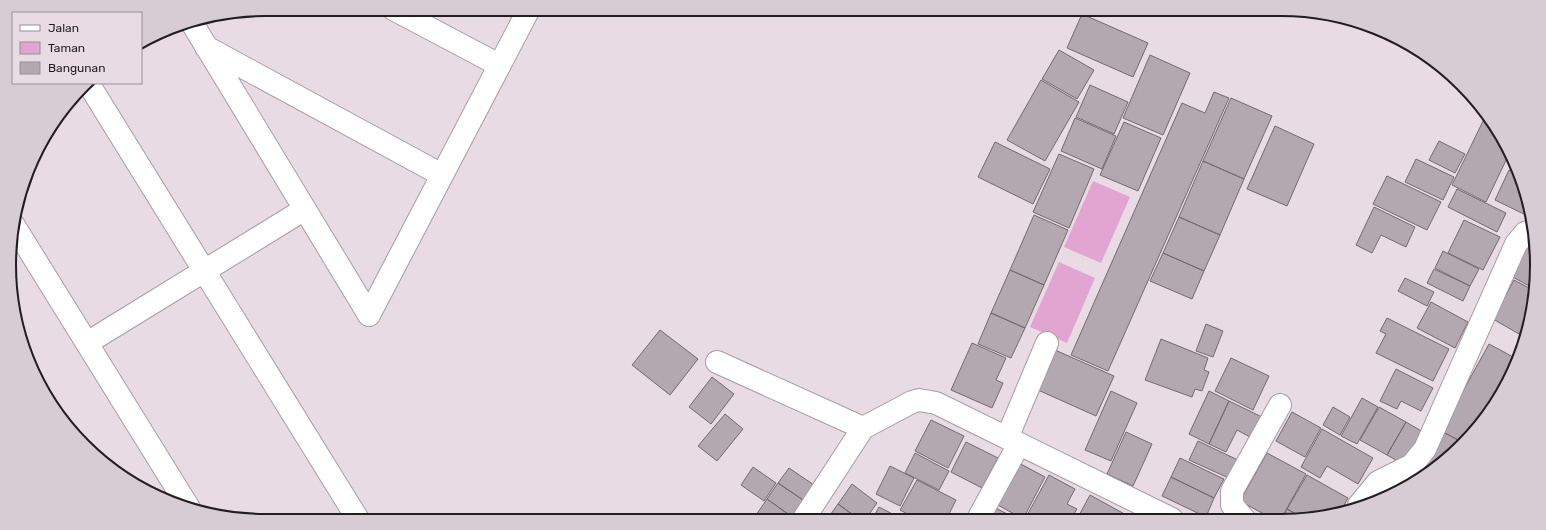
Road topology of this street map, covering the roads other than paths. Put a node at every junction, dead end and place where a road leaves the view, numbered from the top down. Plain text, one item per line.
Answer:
1 (406, 16) edge
2 (525, 16) edge
3 (193, 26) edge
4 (206, 47) junction
5 (499, 66) junction
6 (90, 88) edge
7 (442, 175) junction
8 (305, 209) junction
9 (18, 232) edge
10 (1528, 232) edge
11 (204, 271) junction
12 (87, 343) junction
13 (1048, 343) dead end
14 (717, 362) dead end
15 (1280, 405) dead end
16 (863, 428) junction
17 (1013, 441) junction
18 (1363, 500) edge
19 (185, 501) edge
20 (355, 514) edge
21 (807, 514) edge
22 (981, 514) edge
23 (1162, 514) edge
24 (1240, 514) edge

1 - 5 street
2 - 5 street
3 - 4 street
4 - 7 street
4 - 8 street
5 - 7 street
6 - 11 street
7 - 8 street
8 - 11 street
9 - 12 street
10 - 18 street
11 - 12 street
11 - 20 street
12 - 19 street
13 - 17 street
14 - 16 street
15 - 24 street
16 - 17 street
16 - 21 street
17 - 22 street
17 - 23 street

